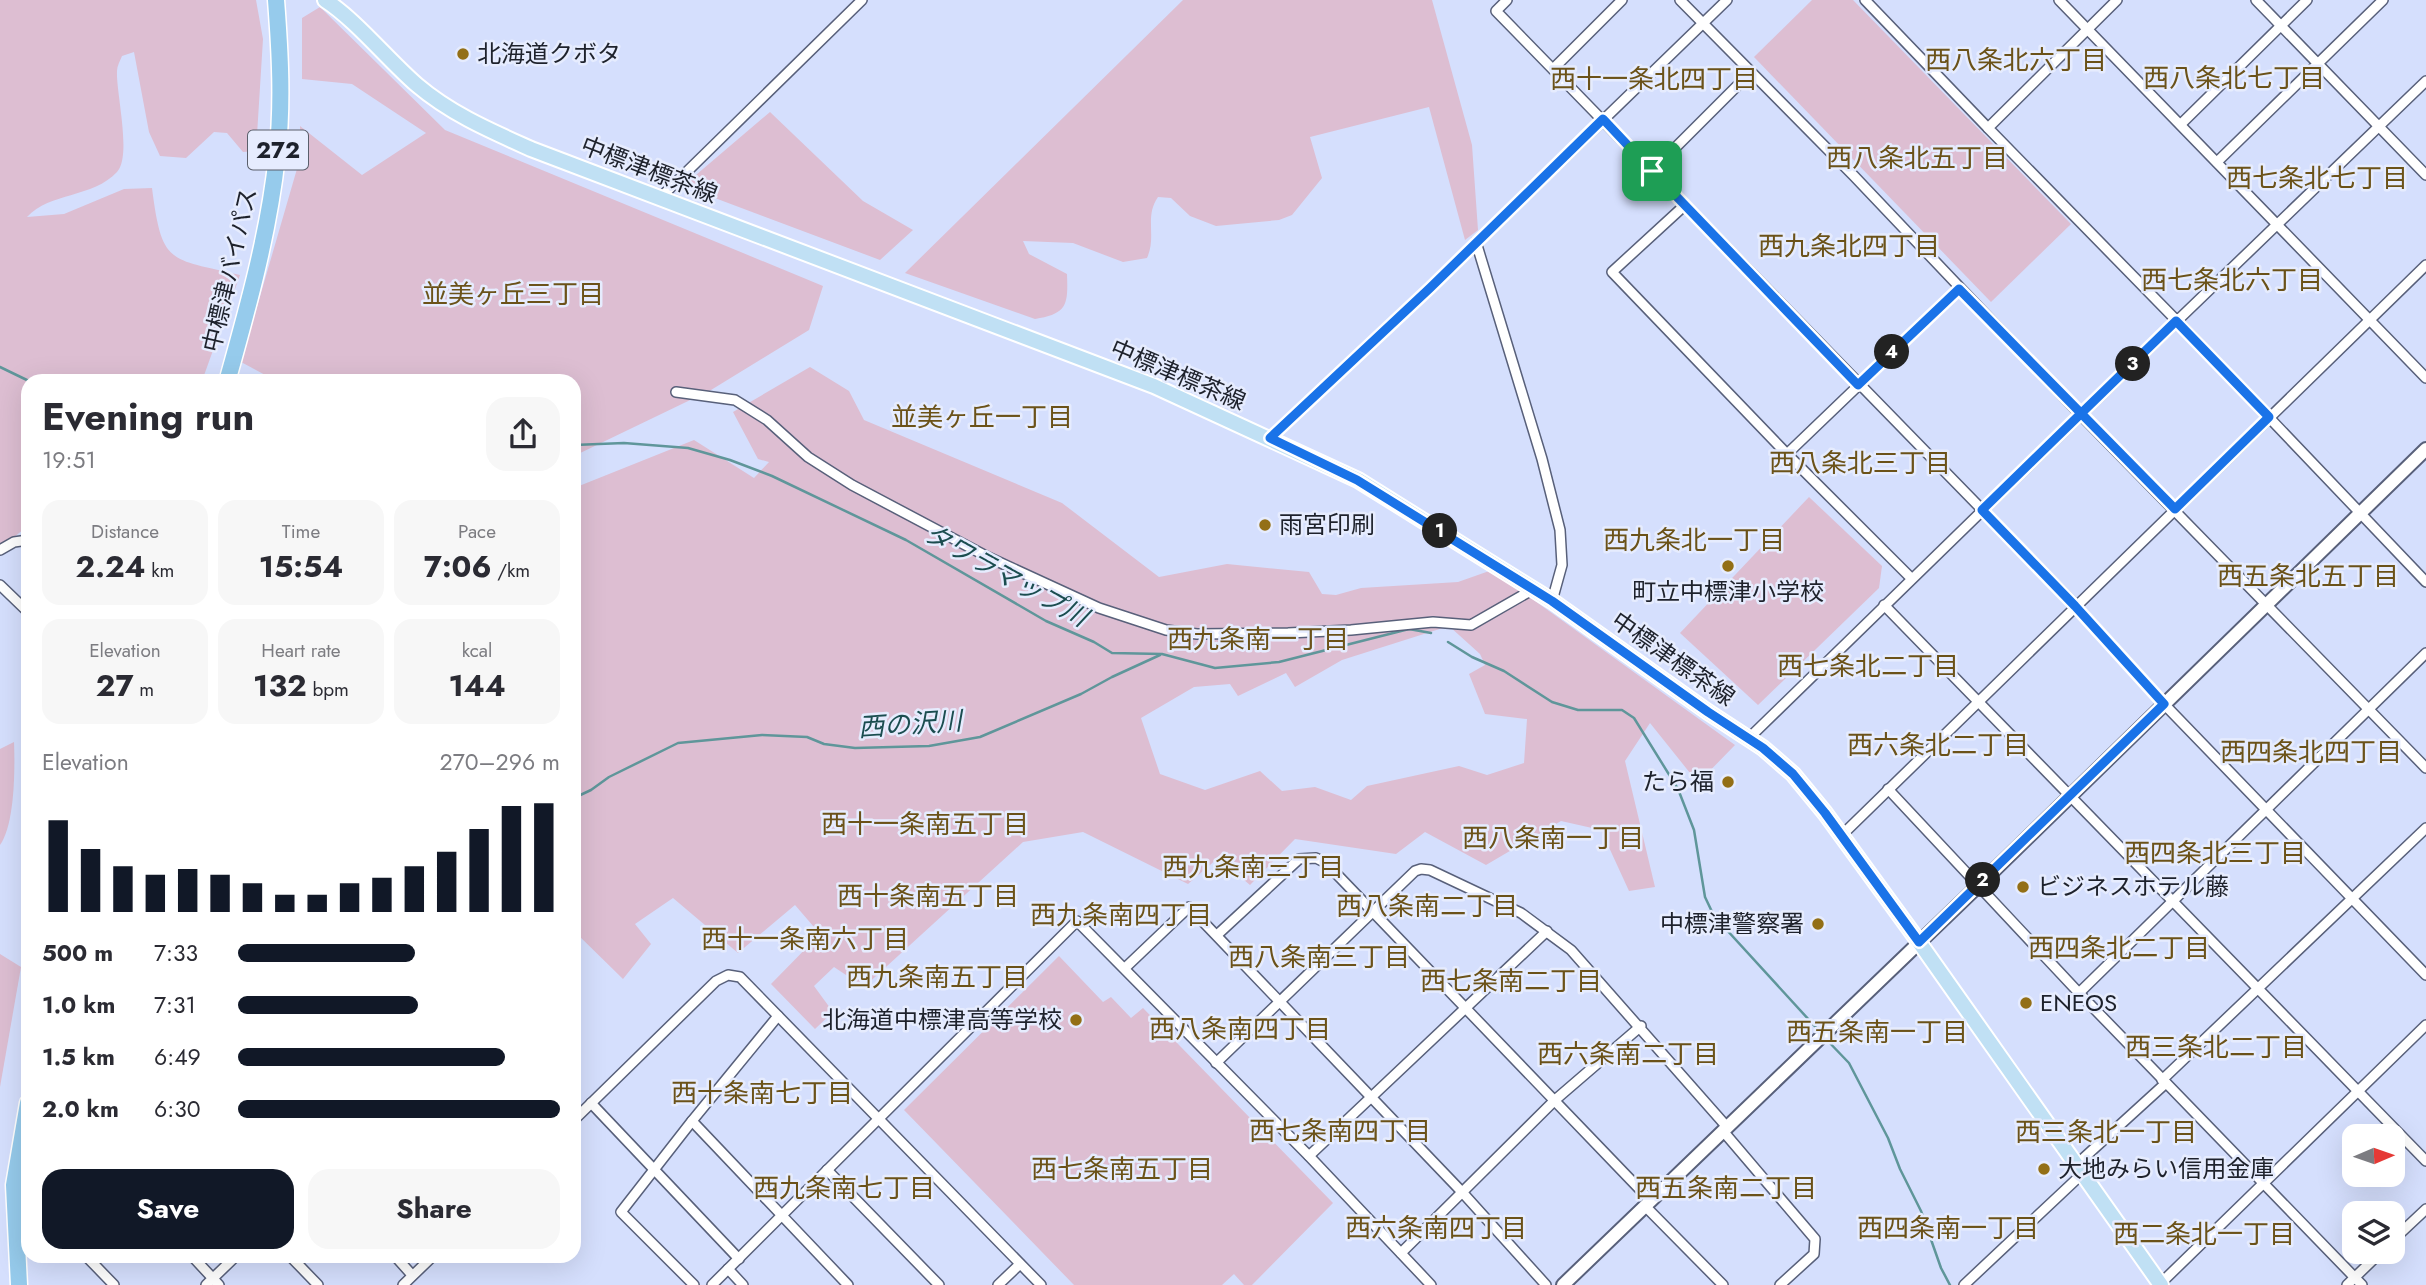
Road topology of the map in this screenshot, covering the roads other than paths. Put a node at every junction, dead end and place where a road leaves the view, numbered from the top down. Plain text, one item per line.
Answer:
1 (276, 0) edge
2 (325, 0) edge
3 (862, 0) edge
4 (1507, 0) edge
5 (1622, 0) edge
6 (1680, 0) edge
7 (1727, 0) edge
8 (1865, 0) edge
9 (2059, 0) edge
10 (2117, 0) edge
11 (2256, 0) edge
12 (2307, 0) edge
13 (2383, 0) edge
14 (1702, 23) junction
15 (2280, 26) junction
16 (2088, 28) junction
17 (2318, 64) junction
18 (1553, 69) junction
19 (1751, 72) junction
20 (2426, 81) edge
21 (1603, 119) junction
22 (2181, 124) junction
23 (2378, 127) junction
24 (1988, 128) junction
25 (2217, 162) junction
26 (1652, 171) junction
27 (2426, 175) edge
28 (660, 198) junction
29 (1685, 205) junction
30 (2278, 223) junction
31 (1476, 242) junction
32 (2426, 265) edge
33 (1959, 289) junction
34 (2371, 319) junction
35 (2176, 321) junction
36 (229, 374) edge
37 (2426, 378) edge
38 (1858, 385) junction
39 (676, 391) dead end
40 (2081, 415) junction
41 (2269, 417) junction
42 (1270, 438) junction
43 (2426, 449) edge
44 (1787, 454) junction
45 (2175, 509) junction
46 (1982, 510) junction
47 (2361, 513) junction
48 (21, 541) edge
49 (0, 550) edge
50 (1912, 578) junction
51 (2426, 582) edge
52 (0, 584) edge
53 (1532, 590) junction
54 (1552, 601) junction
55 (21, 605) edge
56 (1884, 605) junction
57 (2267, 605) junction
58 (2075, 606) junction
59 (2426, 653) edge
60 (1978, 701) junction
61 (2164, 704) junction
62 (2367, 708) junction
63 (1748, 739) junction
64 (2426, 768) edge
65 (1888, 789) junction
66 (2070, 795) junction
67 (2264, 809) junction
68 (2426, 828) edge
69 (1841, 836) junction
70 (1978, 886) junction
71 (2352, 899) junction
72 (2173, 901) junction
73 (1373, 911) junction
74 (1547, 931) junction
75 (1217, 935) junction
76 (1919, 942) junction
77 (1125, 968) junction
78 (2426, 975) edge
79 (2258, 988) junction
80 (2079, 993) junction
81 (1280, 1002) junction
82 (1465, 1008) junction
83 (778, 1016) junction
84 (2426, 1025) edge
85 (1641, 1026) junction
86 (1216, 1063) junction
87 (2164, 1081) junction
88 (2358, 1092) junction
89 (1371, 1097) junction
90 (1555, 1100) junction
91 (591, 1103) junction
92 (581, 1113) edge
93 (879, 1118) junction
94 (692, 1121) junction
95 (1725, 1129) junction
96 (21, 1144) edge
97 (1308, 1156) junction
98 (2426, 1161) edge
99 (2079, 1169) junction
100 (653, 1170) junction
101 (827, 1170) junction
102 (2263, 1184) junction
103 (1462, 1192) junction
104 (1648, 1203) junction
105 (2426, 1209) edge
106 (783, 1215) junction
107 (2405, 1229) edge
108 (1401, 1253) junction
109 (738, 1259) junction
110 (93, 1263) edge
111 (197, 1263) edge
112 (230, 1263) edge
113 (297, 1263) edge
114 (401, 1263) edge
115 (425, 1263) edge
116 (1020, 1264) junction
117 (2368, 1264) edge
118 (728, 1269) junction
119 (412, 1275) junction
120 (2355, 1277) junction
121 (213, 1283) edge
122 (19, 1285) edge
123 (114, 1285) edge
124 (318, 1285) edge
125 (402, 1285) edge
126 (694, 1285) edge
127 (712, 1285) edge
128 (743, 1285) edge
129 (849, 1285) edge
130 (939, 1285) edge
131 (998, 1285) edge
132 (1041, 1285) edge
133 (1431, 1285) edge
134 (1546, 1285) edge
135 (1563, 1285) edge
136 (1724, 1285) edge
137 (1780, 1285) edge
138 (1964, 1285) edge
139 (2160, 1285) edge
140 (2347, 1285) edge
141 (2362, 1285) edge

1 - 36 highway, 中標津バイパス / 272
2 - 28 main road, 中標津標茶線
3 - 28 street
4 - 18 street
5 - 18 street
6 - 14 street
7 - 14 street
8 - 24 street
9 - 16 street
10 - 16 street
11 - 15 street
12 - 15 street
13 - 17 street
14 - 19 street
14 - 21 street
15 - 17 street
15 - 22 street
16 - 22 street
16 - 24 street
17 - 23 street
17 - 25 street
18 - 21 street
19 - 26 street
19 - 33 street
20 - 23 street
21 - 26 street
21 - 31 street
22 - 25 street
23 - 27 street
23 - 30 street
24 - 35 street
25 - 30 street
26 - 29 street
28 - 42 main road, 中標津標茶線
29 - 38 street
29 - 44 street
30 - 34 street
30 - 35 street
31 - 42 street
31 - 54 street
32 - 34 street
33 - 38 street
33 - 40 street
34 - 37 street
34 - 41 street
35 - 40 street
35 - 41 street
38 - 44 street
38 - 46 street
39 - 53 street
40 - 45 street
40 - 46 street
41 - 45 street
41 - 47 street
42 - 53 main road, 中標津標茶線
43 - 47 main road
44 - 50 street
45 - 57 street
45 - 58 street
46 - 50 street
46 - 58 street
47 - 51 street
47 - 57 main road
48 - 49 street
50 - 56 street
52 - 55 street
53 - 54 main road, 中標津標茶線
54 - 63 main road, 中標津標茶線
56 - 60 street
56 - 63 street
57 - 61 main road
57 - 62 street
58 - 60 street
58 - 61 street
59 - 62 street
60 - 65 street
60 - 66 street
61 - 66 main road
61 - 67 street
62 - 64 street
62 - 67 street
63 - 69 main road, 中標津標茶線
65 - 69 street
65 - 70 street
66 - 70 main road
66 - 72 street
67 - 71 street
67 - 72 street
68 - 71 street
69 - 76 main road, 中標津標茶線
70 - 76 main road
70 - 80 street
71 - 78 street
71 - 79 street
72 - 79 street
72 - 80 street
73 - 74 street
73 - 75 street
73 - 81 street
73 - 82 street
74 - 82 street
74 - 85 street
75 - 77 street
75 - 81 street
76 - 95 main road
76 - 99 main road, 中標津標茶線
77 - 86 street
77 - 93 street
79 - 87 street
79 - 88 street
80 - 87 street
81 - 86 street
81 - 89 street
82 - 89 street
82 - 90 street
83 - 91 street
83 - 93 street
83 - 94 street
84 - 88 street
85 - 90 street
85 - 95 street
86 - 97 street
87 - 99 street
87 - 102 street
88 - 98 street
88 - 102 street
89 - 97 street
89 - 103 street
90 - 103 street
90 - 104 street
91 - 92 street
91 - 100 street
93 - 101 street
93 - 116 street
94 - 100 street
94 - 106 street
95 - 104 main road
95 - 137 street
96 - 122 highway
97 - 108 street
99 - 138 street
99 - 139 main road, 中標津標茶線
100 - 109 street
100 - 126 street
101 - 106 street
101 - 130 street
102 - 120 street
102 - 139 street
103 - 108 street
103 - 134 street
104 - 135 main road
104 - 136 street
105 - 107 street
106 - 109 street
106 - 129 street
108 - 133 street
109 - 118 street
110 - 123 street
111 - 121 street
112 - 121 street
113 - 124 street
114 - 119 street
115 - 119 street
116 - 131 street
116 - 132 street
117 - 120 street
118 - 127 street
118 - 128 street
119 - 125 street
120 - 140 street
120 - 141 street

